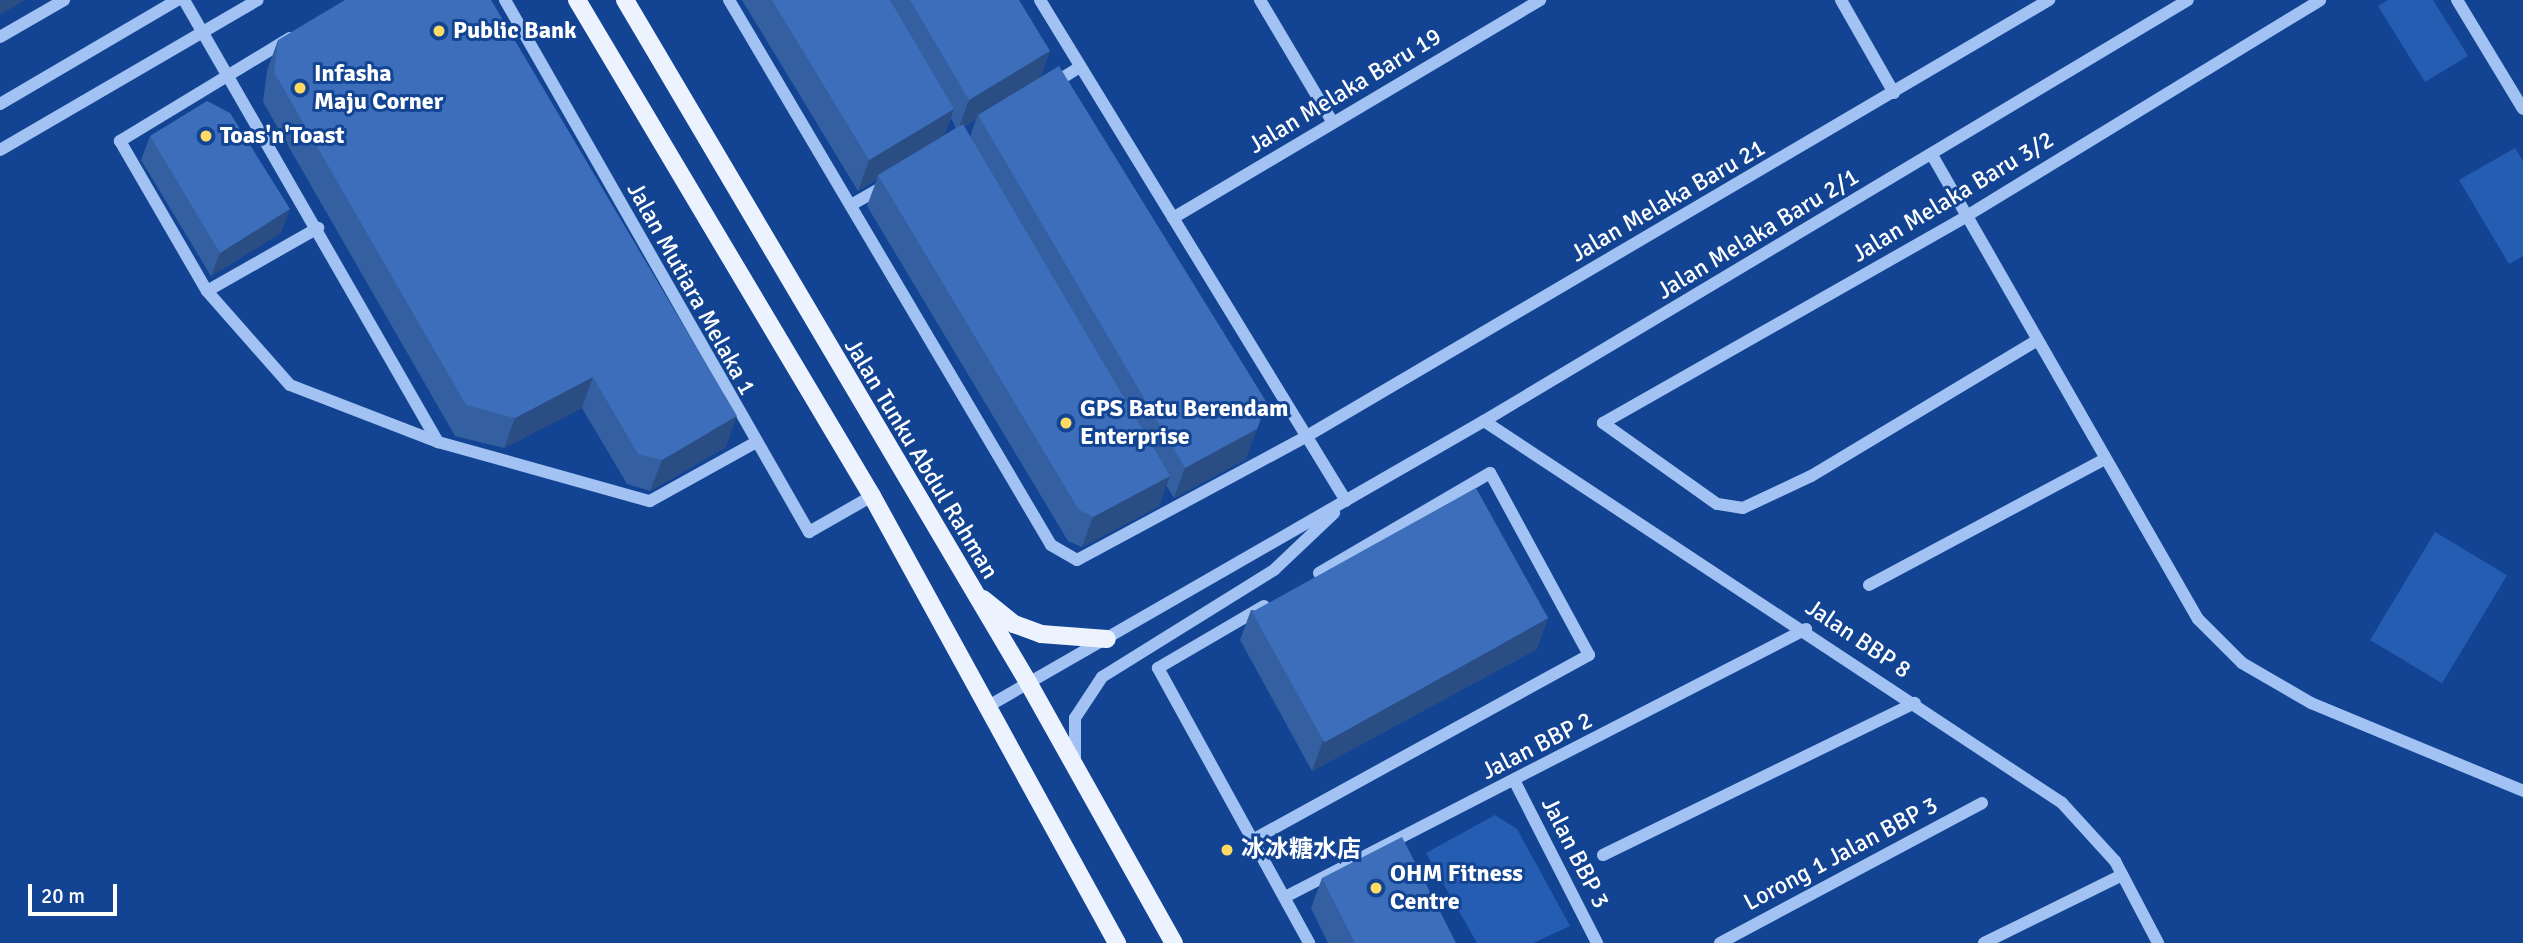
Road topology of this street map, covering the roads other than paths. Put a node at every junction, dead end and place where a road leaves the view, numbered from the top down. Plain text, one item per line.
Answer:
1 (64, 0) edge
2 (177, 0) edge
3 (184, 0) edge
4 (258, 0) edge
5 (505, 0) edge
6 (577, 0) edge
7 (625, 0) edge
8 (729, 0) edge
9 (1040, 0) edge
10 (1260, 0) edge
11 (1539, 0) edge
12 (1841, 0) edge
13 (2049, 0) edge
14 (2188, 0) edge
15 (2320, 0) edge
16 (2456, 0) edge
17 (308, 27) edge
18 (203, 32) junction
19 (0, 37) edge
20 (1080, 66) junction
21 (228, 76) junction
22 (1894, 93) junction
23 (1035, 94) edge
24 (0, 104) edge
25 (2523, 109) edge
26 (1333, 122) junction
27 (0, 150) edge
28 (1932, 156) junction
29 (897, 178) edge
30 (851, 205) junction
31 (1965, 217) junction
32 (1173, 218) junction
33 (318, 228) junction
34 (207, 291) junction
35 (2036, 341) junction
36 (1484, 421) junction
37 (1307, 436) junction
38 (438, 442) junction
39 (753, 444) junction
40 (2105, 459) junction
41 (872, 496) junction
42 (1164, 498) edge
43 (1346, 501) junction
44 (1171, 510) junction
45 (965, 582) junction
46 (1301, 584) edge
47 (1868, 585) dead end
48 (1277, 598) edge
49 (1806, 629) junction
50 (1107, 639) junction
51 (1029, 684) junction
52 (1914, 703) junction
53 (985, 708) junction
54 (1077, 776) junction
55 (1514, 782) junction
56 (2523, 791) edge
57 (1982, 803) dead end
58 (1256, 838) junction
59 (1603, 855) dead end
60 (2122, 875) junction
61 (1285, 897) junction
62 (1117, 943) edge
63 (1174, 943) edge
64 (1309, 943) edge
65 (1597, 943) edge
66 (1720, 943) edge
67 (1984, 943) edge
68 (2158, 943) edge

1 - 19 street
2 - 24 street
3 - 18 street
4 - 18 street
5 - 39 street, Jalan Mutiara Melaka 1
6 - 41 main road
7 - 45 main road, Jalan Tunku Abdul Rahman
8 - 30 street, Jalan Melaka Baru 21
9 - 20 street
10 - 26 street
11 - 26 street, Jalan Melaka Baru 19
12 - 22 street
13 - 22 street, Jalan Melaka Baru 21
14 - 28 street, Jalan Melaka Baru 2/1
15 - 31 street, Jalan Melaka Baru 3/2
16 - 25 street
17 - 21 street
18 - 21 street
18 - 27 street
20 - 23 street
20 - 32 street
21 - 33 street
21 - 34 street
22 - 37 street, Jalan Melaka Baru 21
26 - 32 street, Jalan Melaka Baru 19
28 - 31 street
28 - 36 street, Jalan Melaka Baru 2/1
29 - 30 street
30 - 44 street, Jalan Melaka Baru 21
31 - 35 street
31 - 35 street, Jalan Melaka Baru 3/2
32 - 37 street
33 - 34 street
33 - 38 street
34 - 38 street
35 - 40 street
36 - 43 street, Jalan Melaka Baru 2/1
36 - 49 street, Jalan BBP 8
37 - 43 street
37 - 44 street, Jalan Melaka Baru 21
38 - 39 street
39 - 41 street, Jalan Mutiara Melaka 1
40 - 47 street
40 - 56 street
41 - 53 main road
42 - 44 street
43 - 50 street
43 - 54 street
45 - 50 main road
45 - 51 main road, Jalan Tunku Abdul Rahman
46 - 58 street
48 - 58 street
49 - 52 street, Jalan BBP 8
49 - 55 street, Jalan BBP 2
50 - 51 street
51 - 53 street
51 - 54 main road, Jalan Tunku Abdul Rahman
52 - 59 street
52 - 60 street, Jalan BBP 8
53 - 62 main road
54 - 63 main road, Jalan Tunku Abdul Rahman
55 - 61 street, Jalan BBP 2
55 - 65 street, Jalan BBP 3
57 - 66 street, Lorong 1 Jalan BBP 3
58 - 61 street
60 - 67 street
60 - 68 street, Jalan BBP 8
61 - 64 street

